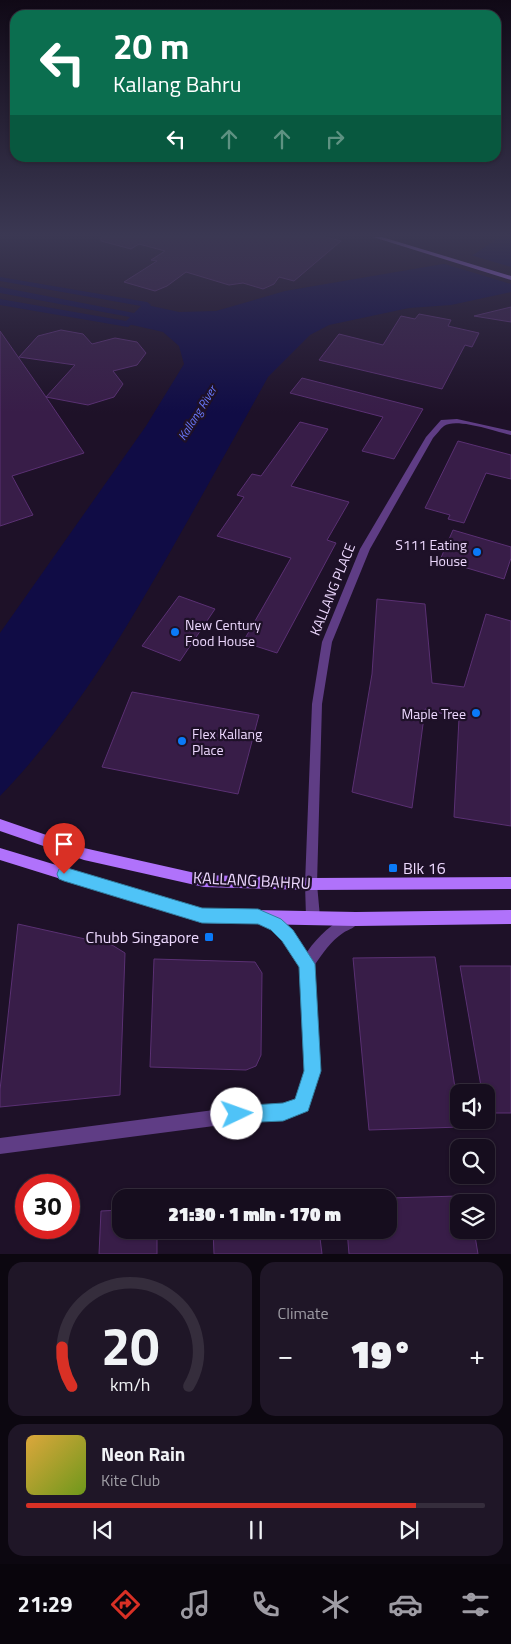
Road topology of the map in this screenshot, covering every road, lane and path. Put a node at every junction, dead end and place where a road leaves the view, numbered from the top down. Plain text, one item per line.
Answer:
1 (511, 433) edge
2 (2, 826) edge
3 (0, 854) edge
4 (511, 883) edge
5 (311, 884) junction
6 (258, 916) junction
7 (511, 916) edge
8 (313, 917) junction
9 (356, 919) junction
10 (307, 964) junction
11 (0, 1146) edge

1 - 5 street, KALLANG PLACE
2 - 5 main road, KALLANG BAHRU
3 - 6 main road
4 - 5 main road, KALLANG BAHRU
5 - 8 street, KALLANG PLACE
6 - 8 main road
6 - 10 street
7 - 9 main road
8 - 9 main road
9 - 10 street
10 - 11 street

